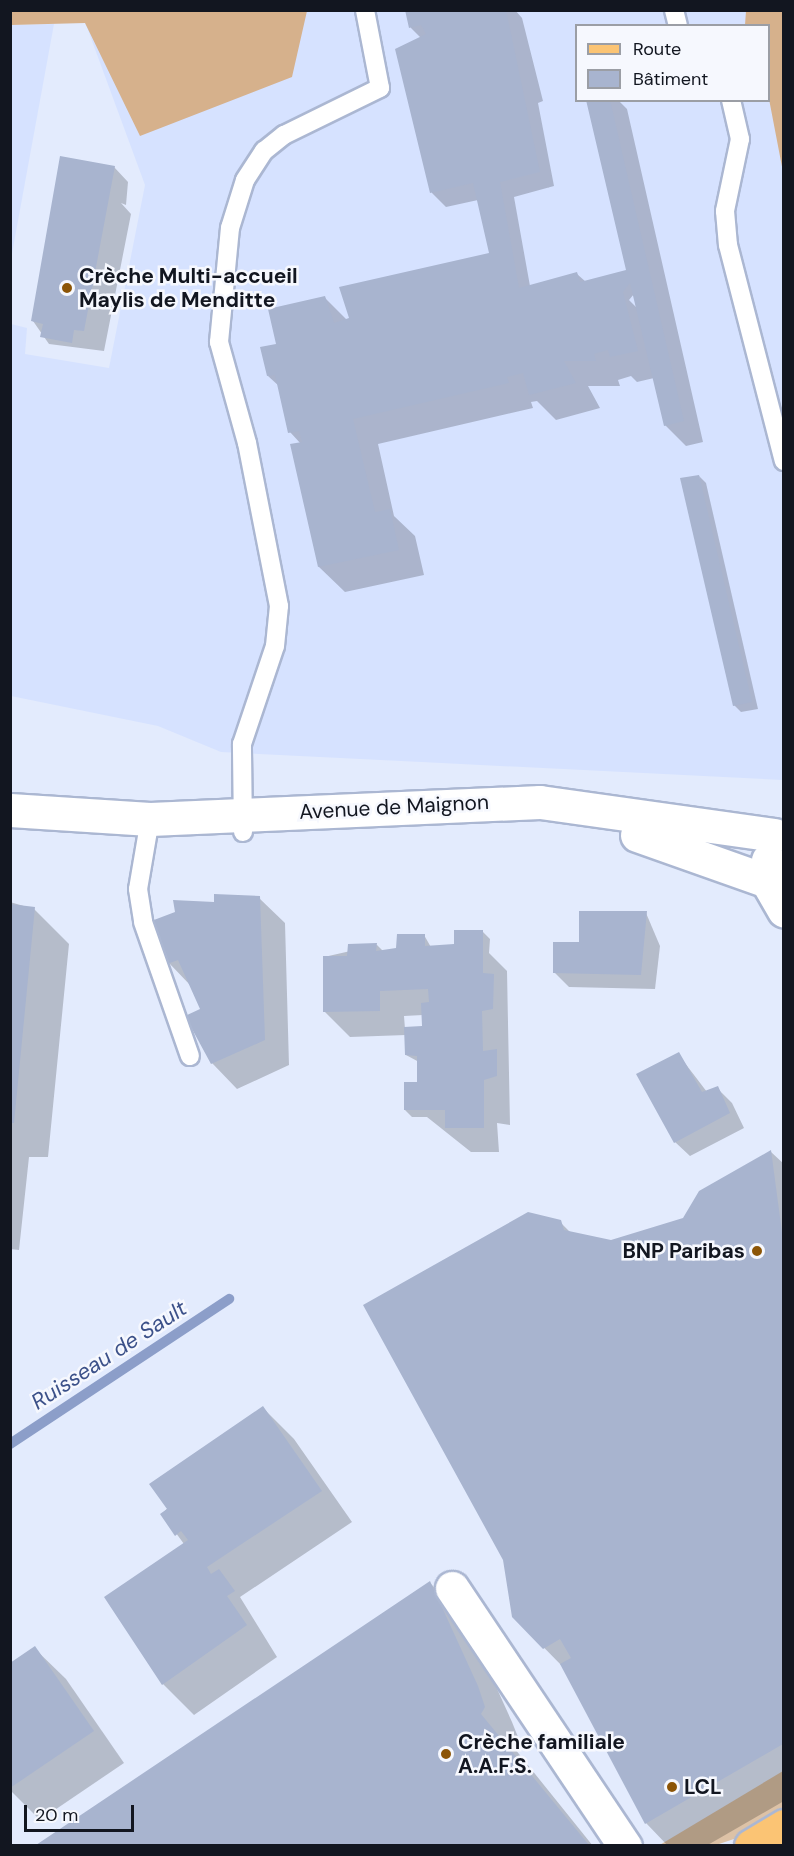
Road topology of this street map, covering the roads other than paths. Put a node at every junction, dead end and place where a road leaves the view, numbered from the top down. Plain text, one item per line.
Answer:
1 (365, 10) edge
2 (731, 102) edge
3 (783, 461) edge
4 (10, 810) edge
5 (243, 823) junction
6 (149, 828) junction
7 (10, 829) edge
8 (779, 829) edge
9 (767, 881) junction
10 (783, 910) edge
11 (190, 1056) dead end
12 (452, 1588) dead end
13 (783, 1826) edge
14 (626, 1845) edge
15 (751, 1845) edge

1 - 5 lane
2 - 3 lane
4 - 6 street, Avenue de Maignon
5 - 6 street, Avenue de Maignon
5 - 8 street, Avenue de Maignon
5 - 9 street, Avenue de Maignon
6 - 7 street, Avenue de Maignon
6 - 11 lane
8 - 9 street
9 - 10 street
12 - 14 street
13 - 15 main road

